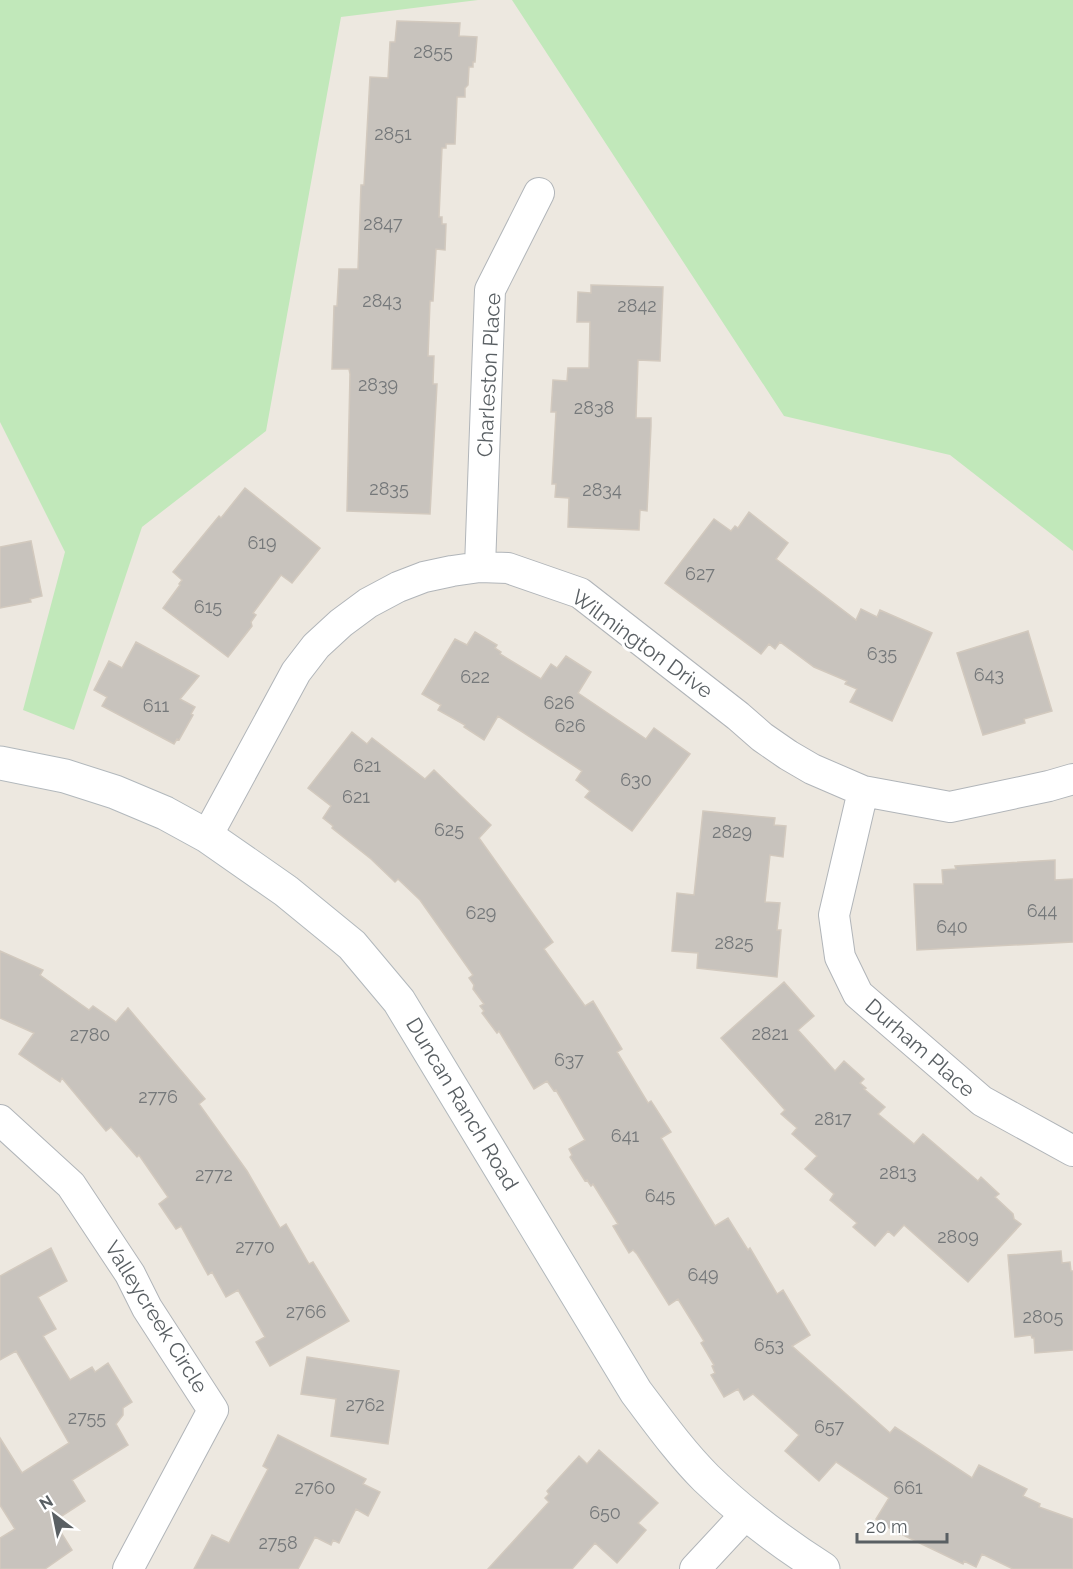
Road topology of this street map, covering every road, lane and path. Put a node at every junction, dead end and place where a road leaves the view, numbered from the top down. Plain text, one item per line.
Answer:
1 (539, 193) dead end
2 (480, 567) junction
3 (0, 763) edge
4 (1073, 779) edge
5 (863, 791) junction
6 (207, 836) junction
7 (0, 1120) edge
8 (1073, 1151) edge
9 (746, 1514) junction
10 (128, 1569) edge
11 (695, 1569) edge
12 (823, 1569) edge

1 - 2 street, Charleston Place
2 - 5 street, Wilmington Drive
2 - 6 street, Wilmington Drive
3 - 6 street, Duncan Ranch Road
4 - 5 street, Wilmington Drive
5 - 8 street, Durham Place
6 - 9 street, Duncan Ranch Road
7 - 10 street, Valleycreek Circle
9 - 11 street
9 - 12 street, Duncan Ranch Road

